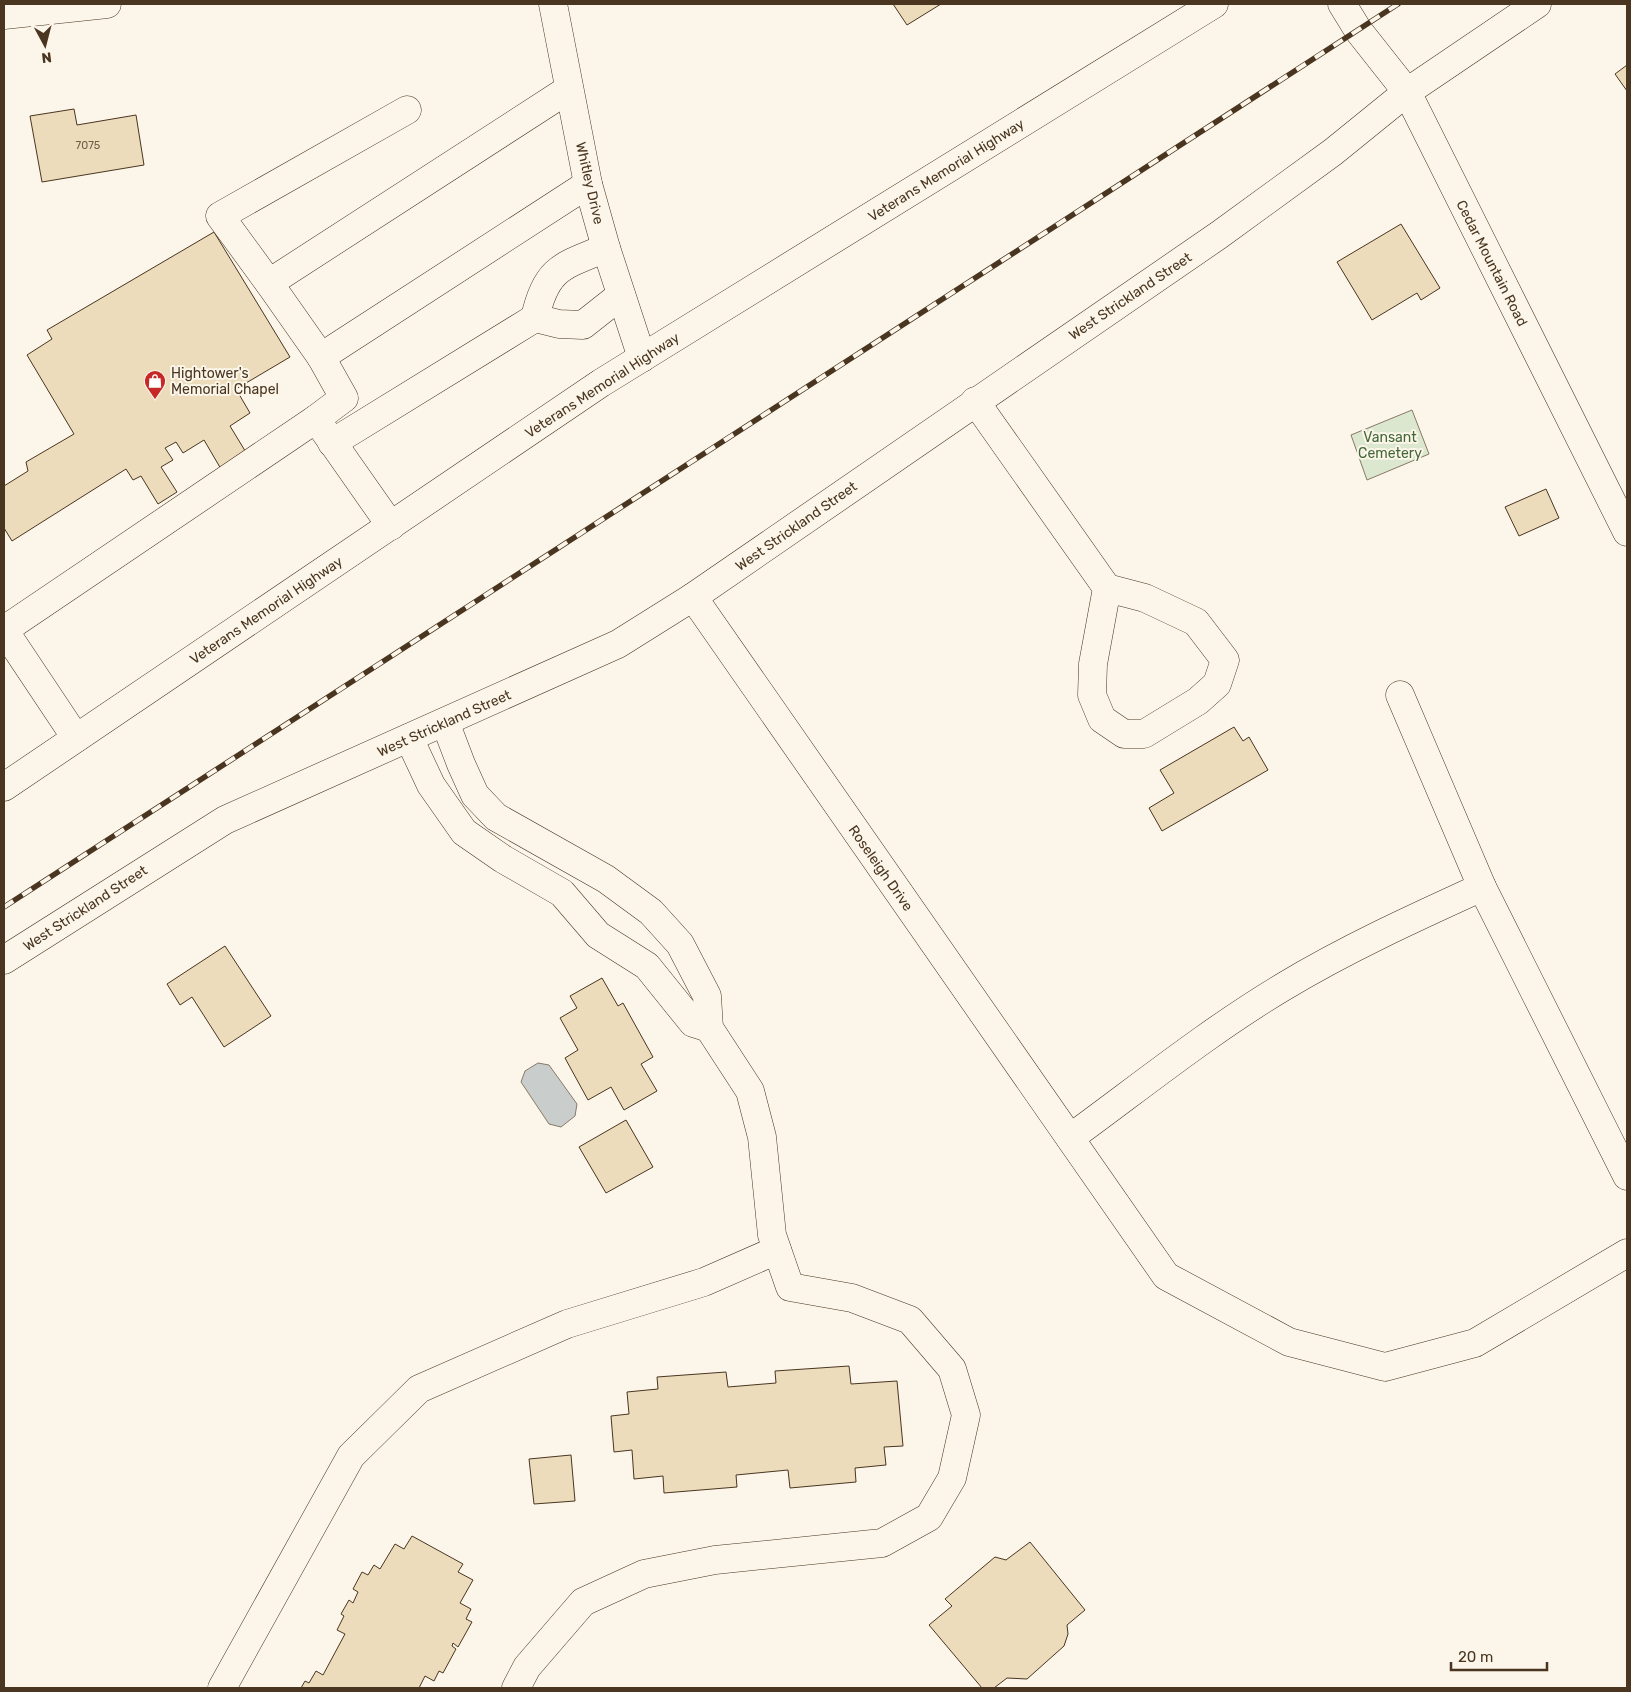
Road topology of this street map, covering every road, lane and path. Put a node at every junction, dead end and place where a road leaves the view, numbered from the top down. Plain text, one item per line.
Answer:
1 (107, 4) edge
2 (553, 4) edge
3 (1214, 4) edge
4 (1342, 4) edge
5 (1537, 4) edge
6 (4, 15) edge
7 (569, 89) junction
8 (1407, 92) junction
9 (407, 110) dead end
10 (588, 184) junction
11 (606, 248) junction
12 (269, 283) junction
13 (621, 295) junction
14 (535, 318) junction
15 (320, 357) junction
16 (642, 358) junction
17 (975, 401) junction
18 (316, 419) junction
19 (332, 443) junction
20 (391, 526) junction
21 (1627, 532) edge
22 (1107, 588) junction
23 (693, 597) junction
24 (4, 630) edge
25 (1400, 694) dead end
26 (445, 722) junction
27 (76, 738) junction
28 (409, 738) junction
29 (4, 787) edge
30 (1482, 887) junction
31 (4, 960) edge
32 (709, 1028) junction
33 (1070, 1138) junction
34 (1627, 1176) edge
35 (777, 1250) junction
36 (1627, 1253) edge
37 (222, 1688) edge
38 (516, 1688) edge

1 - 6 street
2 - 7 street, Whitley Drive
3 - 16 street, Veterans Memorial Highway
4 - 8 street, Cedar Mountain Road
5 - 8 street, West Strickland Street
7 - 10 street, Whitley Drive
7 - 12 street
8 - 17 street, West Strickland Street
8 - 21 street, Cedar Mountain Road
9 - 12 street
10 - 11 street, Whitley Drive
10 - 15 street
11 - 13 street, Whitley Drive
11 - 14 street
12 - 15 street
13 - 14 street
13 - 16 street, Whitley Drive
14 - 19 street
15 - 18 street
16 - 20 street, Veterans Memorial Highway
17 - 22 street
17 - 23 street, West Strickland Street
18 - 19 street
18 - 24 street
19 - 20 street
20 - 27 street, Veterans Memorial Highway
22 - 22 street
23 - 26 street, West Strickland Street
23 - 33 street, Roseleigh Drive
24 - 27 street
25 - 30 street
26 - 28 street, West Strickland Street
26 - 32 street
27 - 29 street, Veterans Memorial Highway
28 - 31 street, West Strickland Street
28 - 32 street
30 - 33 street
30 - 34 street
32 - 35 street
33 - 36 street, Roseleigh Drive
35 - 37 street
35 - 38 street

